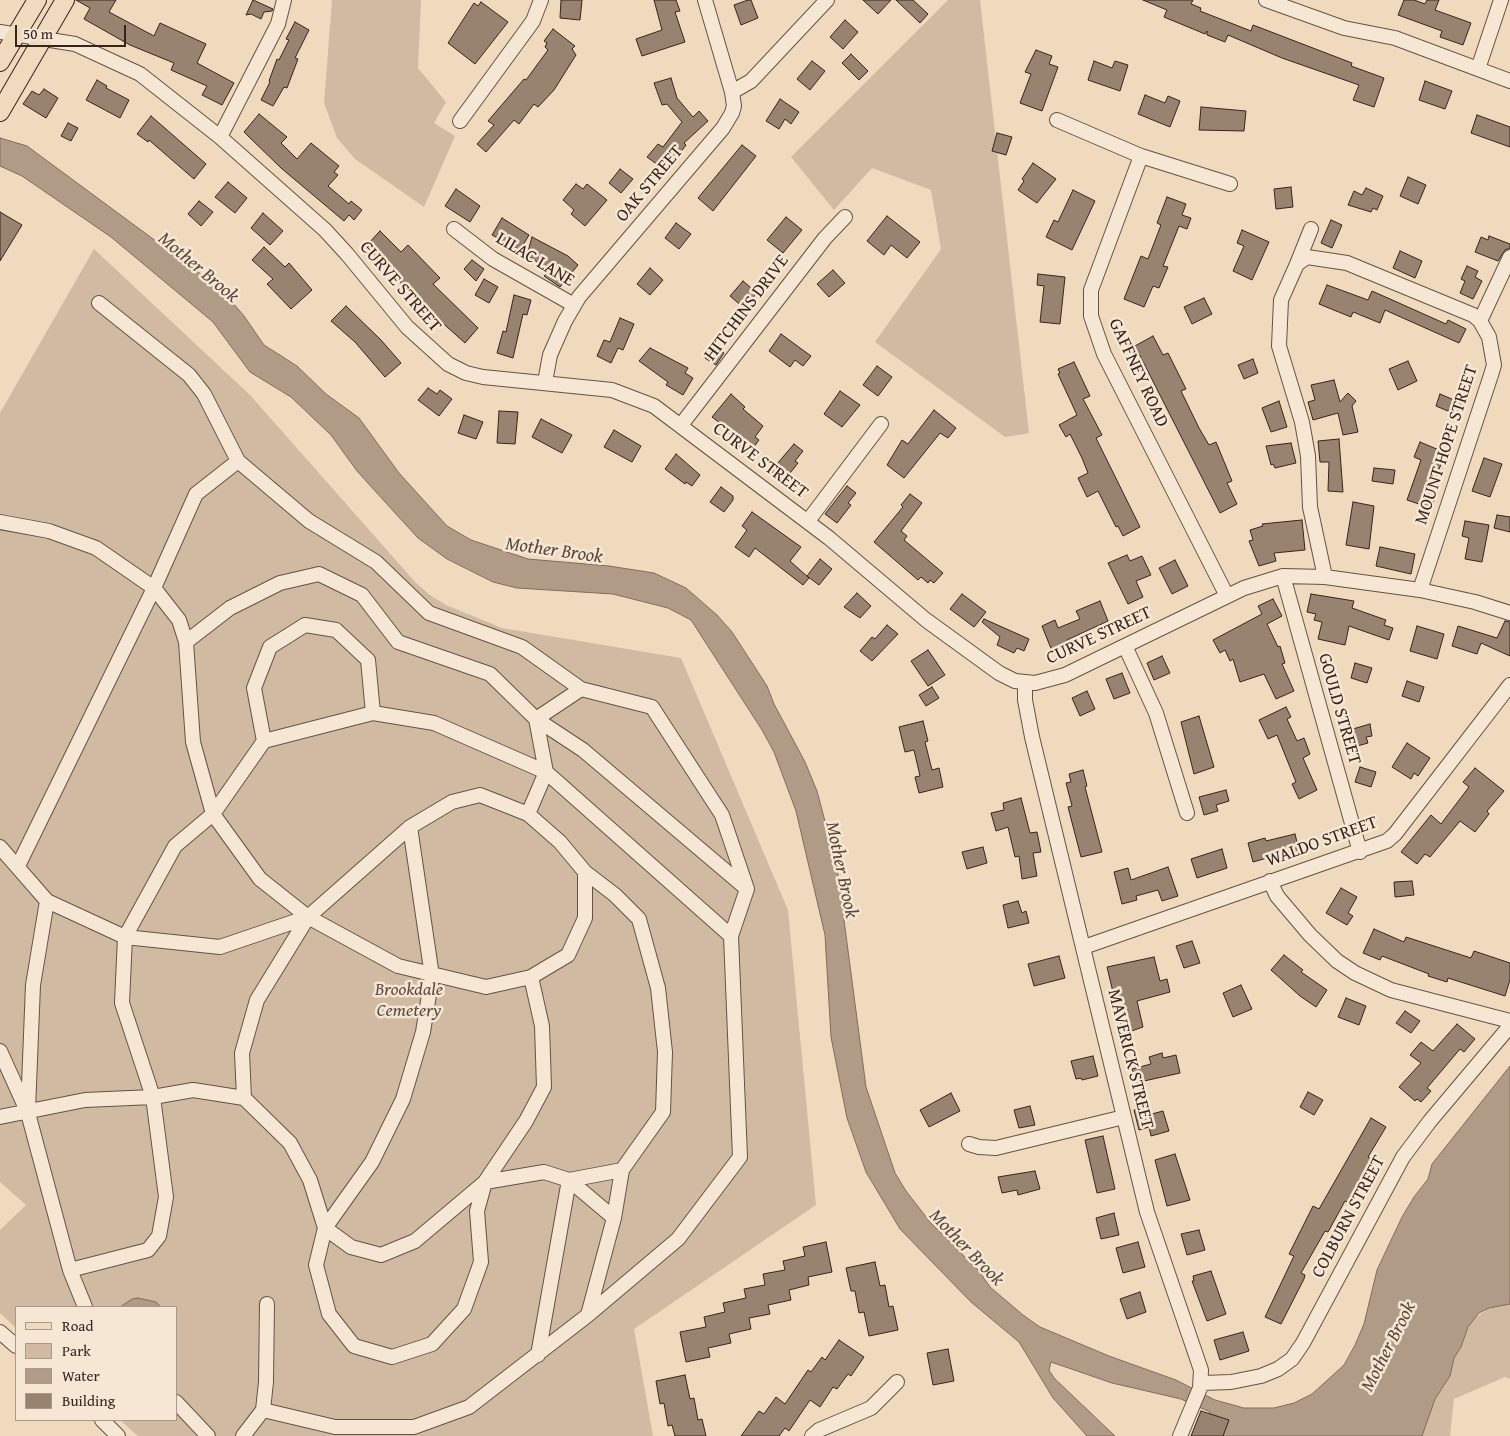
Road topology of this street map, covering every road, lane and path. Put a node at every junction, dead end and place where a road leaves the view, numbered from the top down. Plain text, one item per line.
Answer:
1 (37, 0) edge
2 (65, 0) edge
3 (284, 0) edge
4 (541, 0) edge
5 (704, 0) edge
6 (827, 0) edge
7 (1266, 0) edge
8 (1501, 0) edge
9 (8, 34) edge
10 (43, 39) junction
11 (0, 62) edge
12 (1478, 69) junction
13 (1510, 81) edge
14 (732, 92) junction
15 (0, 112) edge
16 (1057, 120) dead end
17 (460, 121) dead end
18 (220, 137) junction
19 (1141, 156) junction
20 (1230, 184) dead end
21 (845, 217) dead end
22 (454, 229) dead end
23 (1311, 229) dead end
24 (1510, 257) edge
25 (1297, 264) junction
26 (99, 302) dead end
27 (574, 305) junction
28 (1480, 321) junction
29 (545, 382) junction
30 (881, 424) dead end
31 (681, 425) junction
32 (238, 462) junction
33 (808, 521) junction
34 (0, 522) edge
35 (1283, 576) junction
36 (1325, 577) junction
37 (154, 588) junction
38 (1420, 590) junction
39 (1227, 596) junction
40 (1510, 613) edge
41 (186, 642) junction
42 (1125, 646) junction
43 (1025, 683) junction
44 (1510, 685) edge
45 (581, 689) junction
46 (372, 713) junction
47 (536, 719) junction
48 (264, 741) junction
49 (546, 772) junction
50 (1187, 813) dead end
51 (214, 814) junction
52 (528, 814) junction
53 (410, 827) junction
54 (0, 847) edge
55 (1360, 852) junction
56 (18, 866) junction
57 (585, 872) junction
58 (1270, 881) junction
59 (746, 889) junction
60 (47, 901) junction
61 (308, 917) junction
62 (732, 936) junction
63 (125, 937) junction
64 (1084, 947) junction
65 (432, 976) junction
66 (531, 977) junction
67 (1510, 1021) edge
68 (1510, 1026) edge
69 (0, 1051) edge
70 (153, 1097) junction
71 (244, 1098) junction
72 (28, 1113) junction
73 (0, 1117) edge
74 (1124, 1117) junction
75 (969, 1144) dead end
76 (622, 1170) junction
77 (569, 1180) junction
78 (485, 1182) junction
79 (614, 1218) junction
80 (325, 1228) junction
81 (70, 1270) junction
82 (267, 1304) dead end
83 (85, 1306) edge
84 (588, 1314) junction
85 (0, 1332) edge
86 (15, 1345) edge
87 (538, 1355) junction
88 (897, 1382) dead end
89 (1201, 1385) junction
90 (178, 1404) edge
91 (263, 1410) junction
92 (103, 1421) edge
93 (118, 1436) edge
94 (208, 1436) edge
95 (243, 1436) edge
96 (812, 1436) edge
97 (1180, 1436) edge

1 - 9 main road
2 - 10 main road
3 - 18 street
4 - 17 street
5 - 14 street, OAK STREET
6 - 14 street
7 - 12 street
8 - 12 street
9 - 10 street, CURVE STREET
9 - 11 main road
10 - 15 main road
10 - 18 street, CURVE STREET
12 - 13 street
14 - 27 street, OAK STREET
16 - 19 street
18 - 29 street, CURVE STREET
19 - 20 street
19 - 39 street, GAFFNEY ROAD
21 - 31 street, HITCHINS DRIVE
22 - 27 street, LILAC LANE
23 - 25 street
24 - 28 street
25 - 28 street
25 - 36 street
26 - 32 street
27 - 29 street, OAK STREET
28 - 38 street, MOUNT HOPE STREET
29 - 31 street, CURVE STREET
30 - 33 street
31 - 33 street, CURVE STREET
32 - 37 street
32 - 45 street
33 - 43 street, CURVE STREET
34 - 37 street
35 - 36 street, CURVE STREET
35 - 39 street, CURVE STREET
35 - 55 street, GOULD STREET
36 - 38 street, CURVE STREET
37 - 41 street
37 - 56 street
38 - 40 street, CURVE STREET
39 - 42 street, CURVE STREET
41 - 47 street
41 - 51 street
42 - 43 street, CURVE STREET
42 - 50 street
43 - 64 street, MAVERICK STREET
44 - 55 street, WALDO STREET
45 - 47 street
45 - 59 street
46 - 48 street
46 - 48 street
46 - 49 street
47 - 49 street
47 - 59 street
48 - 51 street
49 - 52 street
49 - 62 street
51 - 61 street
51 - 63 street
52 - 53 street
52 - 57 street
53 - 61 street
53 - 65 street
54 - 56 street
55 - 58 street, WALDO STREET
56 - 60 street
57 - 66 street
57 - 76 street
58 - 64 street, WALDO STREET
58 - 67 street
59 - 62 street
60 - 63 street
60 - 72 street
61 - 63 street
61 - 65 street
61 - 71 street
62 - 84 street
63 - 70 street
64 - 74 street, MAVERICK STREET
65 - 66 street
65 - 80 street
66 - 78 street
68 - 89 street, COLBURN STREET
69 - 72 street
70 - 71 street
70 - 72 street
70 - 81 street
71 - 80 street
72 - 73 street
72 - 81 street
74 - 75 street
74 - 89 street, MAVERICK STREET
76 - 77 street
76 - 79 street
77 - 78 street
77 - 79 street
77 - 87 street
78 - 80 street
78 - 80 street
79 - 84 street
81 - 83 street
82 - 91 street
84 - 87 street
85 - 86 street
87 - 91 street
88 - 96 street
89 - 97 street
90 - 94 street
91 - 95 street
92 - 93 street

